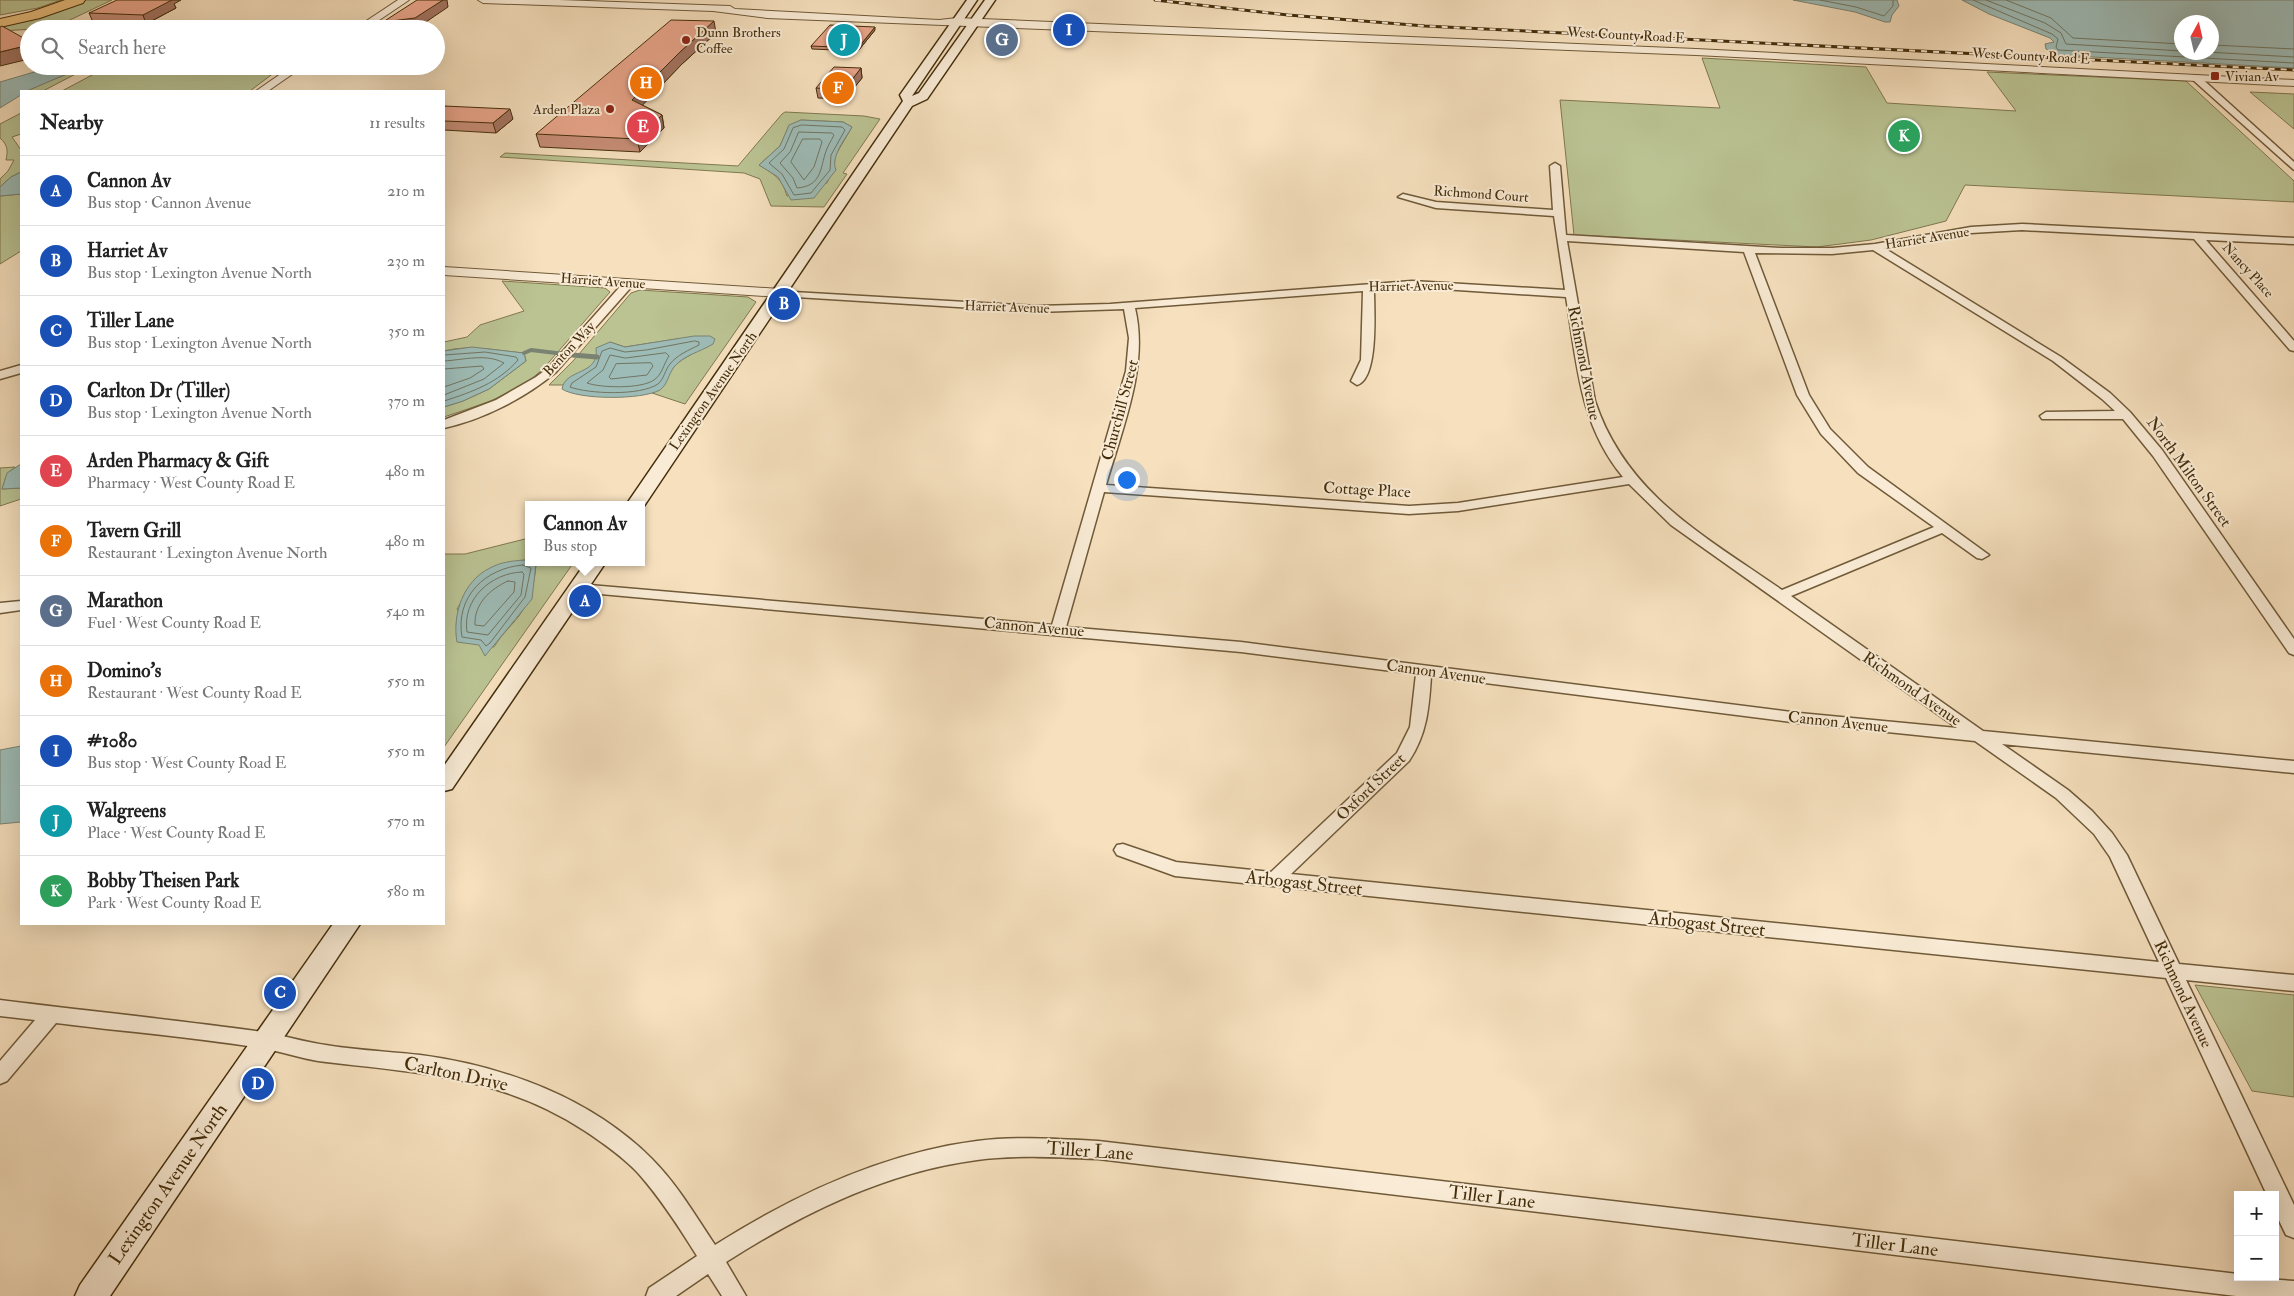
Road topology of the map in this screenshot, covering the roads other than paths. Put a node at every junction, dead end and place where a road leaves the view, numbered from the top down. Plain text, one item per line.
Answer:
1 (66, 0) edge
2 (78, 0) edge
3 (404, 0) edge
4 (484, 0) edge
5 (972, 0) edge
6 (990, 0) edge
7 (0, 17) edge
8 (373, 20) edge
9 (958, 21) junction
10 (976, 22) junction
11 (0, 23) edge
12 (285, 75) edge
13 (2196, 78) junction
14 (2294, 83) edge
15 (263, 90) edge
16 (908, 103) junction
17 (1555, 166) dead end
18 (2294, 166) edge
19 (1403, 197) dead end
20 (1558, 213) junction
21 (2197, 236) junction
22 (1561, 238) junction
23 (2294, 241) edge
24 (1875, 247) junction
25 (1748, 249) junction
26 (445, 271) edge
27 (629, 283) junction
28 (1369, 286) junction
29 (780, 293) junction
30 (1570, 294) junction
31 (1129, 306) junction
32 (2294, 348) edge
33 (20, 370) edge
34 (0, 376) edge
35 (1357, 380) dead end
36 (2126, 415) junction
37 (2046, 416) dead end
38 (445, 424) edge
39 (1632, 480) junction
40 (1098, 488) junction
41 (638, 501) edge
42 (1942, 528) junction
43 (1982, 555) dead end
44 (593, 566) edge
45 (578, 588) junction
46 (1780, 596) junction
47 (20, 606) edge
48 (0, 608) edge
49 (1058, 630) junction
50 (2294, 650) edge
51 (1424, 670) junction
52 (1979, 736) junction
53 (2294, 767) edge
54 (445, 782) edge
55 (1122, 850) dead end
56 (1274, 880) junction
57 (346, 925) edge
58 (2172, 971) junction
59 (2294, 983) edge
60 (0, 1008) edge
61 (51, 1015) junction
62 (266, 1041) junction
63 (0, 1076) edge
64 (2294, 1228) edge
65 (712, 1259) junction
66 (2294, 1292) edge
67 (91, 1296) edge
68 (657, 1296) edge
69 (734, 1296) edge

1 - 7 highway
2 - 11 highway
3 - 8 street
4 - 9 street, West County Road E
5 - 9 main road, Lexington Avenue North
6 - 10 main road, Lexington Avenue North
9 - 10 street, West County Road E
9 - 16 main road, Lexington Avenue North
10 - 13 street, West County Road E
10 - 16 main road, Lexington Avenue North
12 - 15 street
13 - 14 street, West County Road E
13 - 18 street
16 - 29 main road, Lexington Avenue North
17 - 20 street, Richmond Avenue
19 - 20 street, Richmond Court
20 - 22 street, Richmond Avenue
21 - 23 street, Harriet Avenue
21 - 24 street, Harriet Avenue
21 - 32 street, Nancy Place
22 - 25 street, Harriet Avenue
22 - 30 street, Richmond Avenue
24 - 25 street, Harriet Avenue
24 - 36 street, North Milton Street
25 - 42 street
26 - 27 street, Harriet Avenue
27 - 29 street, Harriet Avenue
27 - 38 street, Benton Way
28 - 30 street, Harriet Avenue
28 - 31 street, Harriet Avenue
28 - 35 street
29 - 31 street, Harriet Avenue
29 - 41 main road, Lexington Avenue North
30 - 39 street, Richmond Avenue
31 - 40 street, Churchill Street
33 - 34 street
36 - 37 street
36 - 50 street, North Milton Street
39 - 40 street, Cottage Place
39 - 46 street, Richmond Avenue
40 - 49 street, Churchill Street
42 - 43 street
42 - 46 street
44 - 45 main road
45 - 49 street, Cannon Avenue
45 - 54 main road
46 - 52 street, Richmond Avenue
47 - 48 street
49 - 51 street, Cannon Avenue
51 - 52 street, Cannon Avenue
51 - 56 street, Oxford Street
52 - 53 street, Cannon Avenue
52 - 58 street, Richmond Avenue
55 - 56 street, Arbogast Street
56 - 58 street, Arbogast Street
57 - 62 main road, Lexington Avenue North
58 - 59 street, Arbogast Street
58 - 64 street, Richmond Avenue
60 - 61 street
61 - 62 street
61 - 63 street
62 - 65 street, Carlton Drive
62 - 67 main road, Lexington Avenue North
65 - 66 street, Tiller Lane
65 - 68 street
65 - 69 street, Carlton Drive

